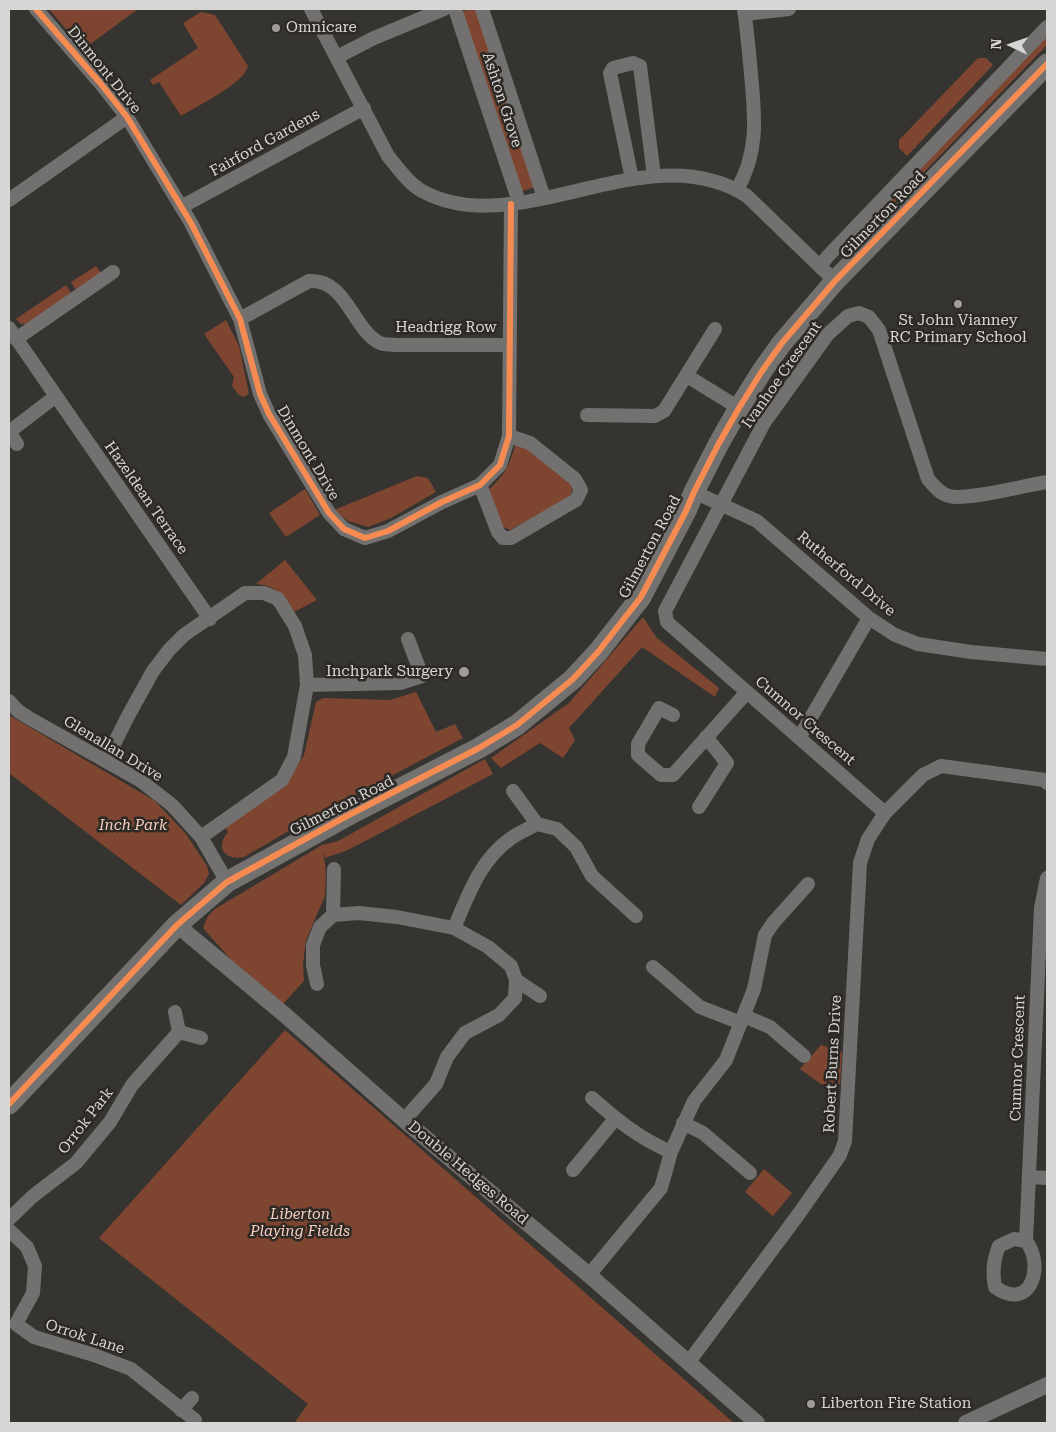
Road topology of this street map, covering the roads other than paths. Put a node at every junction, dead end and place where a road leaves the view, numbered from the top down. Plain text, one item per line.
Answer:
1 (36, 9) edge
2 (311, 9) edge
3 (444, 9) edge
4 (455, 9) edge
5 (482, 9) edge
6 (789, 9) edge
7 (744, 11) edge
8 (1047, 27) edge
9 (337, 58) junction
10 (1047, 64) edge
11 (364, 108) junction
12 (127, 117) junction
13 (654, 176) junction
14 (632, 179) junction
15 (737, 190) junction
16 (544, 198) junction
17 (9, 200) edge
18 (515, 203) junction
19 (181, 207) junction
20 (113, 272) dead end
21 (828, 274) junction
22 (240, 319) junction
23 (715, 329) dead end
24 (13, 333) edge
25 (510, 345) junction
26 (687, 376) junction
27 (56, 396) junction
28 (739, 408) junction
29 (587, 415) dead end
30 (509, 436) junction
31 (17, 444) dead end
32 (1047, 482) edge
33 (480, 485) junction
34 (694, 492) junction
35 (721, 503) junction
36 (869, 618) junction
37 (210, 619) junction
38 (408, 639) dead end
39 (1047, 659) edge
40 (307, 685) junction
41 (747, 692) junction
42 (9, 702) edge
43 (673, 715) dead end
44 (706, 737) junction
45 (799, 738) junction
46 (106, 760) junction
47 (1046, 778) edge
48 (513, 791) dead end
49 (699, 807) dead end
50 (885, 813) junction
51 (537, 824) junction
52 (201, 837) junction
53 (334, 869) dead end
54 (1047, 878) edge
55 (228, 882) junction
56 (808, 884) dead end
57 (333, 915) junction
58 (636, 916) dead end
59 (177, 924) junction
60 (454, 928) junction
61 (653, 967) dead end
62 (516, 980) junction
63 (317, 984) dead end
64 (1042, 989) edge
65 (540, 996) dead end
66 (175, 1012) dead end
67 (742, 1019) junction
68 (179, 1032) junction
69 (201, 1038) dead end
70 (804, 1056) dead end
71 (592, 1098) dead end
72 (9, 1104) edge
73 (616, 1119) junction
74 (404, 1120) junction
75 (683, 1124) junction
76 (671, 1152) junction
77 (573, 1170) dead end
78 (750, 1173) dead end
79 (1029, 1177) junction
80 (1047, 1178) edge
81 (9, 1219) edge
82 (9, 1230) edge
83 (1026, 1240) dead end
84 (589, 1274) junction
85 (688, 1362) junction
86 (1047, 1385) edge
87 (192, 1398) dead end
88 (181, 1410) junction
89 (195, 1420) dead end
90 (757, 1423) edge
91 (966, 1423) edge

1 - 12 street, Dinmont Drive
2 - 9 street
3 - 9 street
4 - 18 street, Ashton Grove
5 - 16 street, Ashton Grove
6 - 7 street
7 - 15 street
8 - 21 street, Gilmerton Road
9 - 11 street
10 - 21 main road, Gilmerton Road
11 - 18 street
11 - 19 street, Fairford Gardens
12 - 17 street
12 - 19 street, Dinmont Drive
13 - 14 street
13 - 14 street
13 - 15 street
14 - 16 street
15 - 21 street
16 - 18 street
18 - 25 street, Dinmont Drive
19 - 22 street, Dinmont Drive
20 - 24 street, Hazeldean Terrace
21 - 28 main road, Gilmerton Road
22 - 25 street, Headrigg Row
22 - 33 street, Dinmont Drive
23 - 26 street
24 - 27 street, Hazeldean Terrace
25 - 30 street, Dinmont Drive
26 - 28 street
26 - 29 street
27 - 31 street
27 - 37 street, Hazeldean Terrace
28 - 34 main road, Gilmerton Road
30 - 33 street, Dinmont Drive
30 - 33 street
32 - 35 street, Ivanhoe Crescent
34 - 35 street, Rutherford Drive
34 - 55 main road, Gilmerton Road
35 - 36 street, Rutherford Drive
35 - 41 street, Cumnor Crescent
36 - 39 street, Rutherford Drive
36 - 45 street
37 - 40 street
37 - 46 street
38 - 40 street
40 - 52 street
41 - 44 street
41 - 45 street, Cumnor Crescent
42 - 46 street, Glenallan Drive
43 - 44 street
44 - 49 street
45 - 50 street, Cumnor Crescent
46 - 52 street, Glenallan Drive
47 - 50 street
48 - 51 street
50 - 85 street, Robert Burns Drive
51 - 58 street
51 - 60 street
52 - 55 street, Glenallan Drive
53 - 57 street
54 - 64 street, Cumnor Crescent
55 - 59 main road, Gilmerton Road
56 - 67 street
57 - 60 street
57 - 63 street
59 - 72 main road, Gilmerton Road
59 - 74 street, Double Hedges Road
60 - 62 street
61 - 67 street
62 - 65 street
62 - 74 street
64 - 79 street, Cumnor Crescent
66 - 68 street
67 - 70 street
67 - 75 street
68 - 69 street
68 - 81 street, Orrok Park
71 - 73 street
73 - 76 street
73 - 77 street
74 - 84 street, Double Hedges Road
75 - 76 street
75 - 78 street
76 - 84 street
79 - 80 street
79 - 83 street, Cumnor Crescent
82 - 88 street, Orrok Lane
84 - 85 street, Double Hedges Road
85 - 90 street, Double Hedges Road
86 - 91 street
87 - 88 street
88 - 89 street, Orrok Lane

